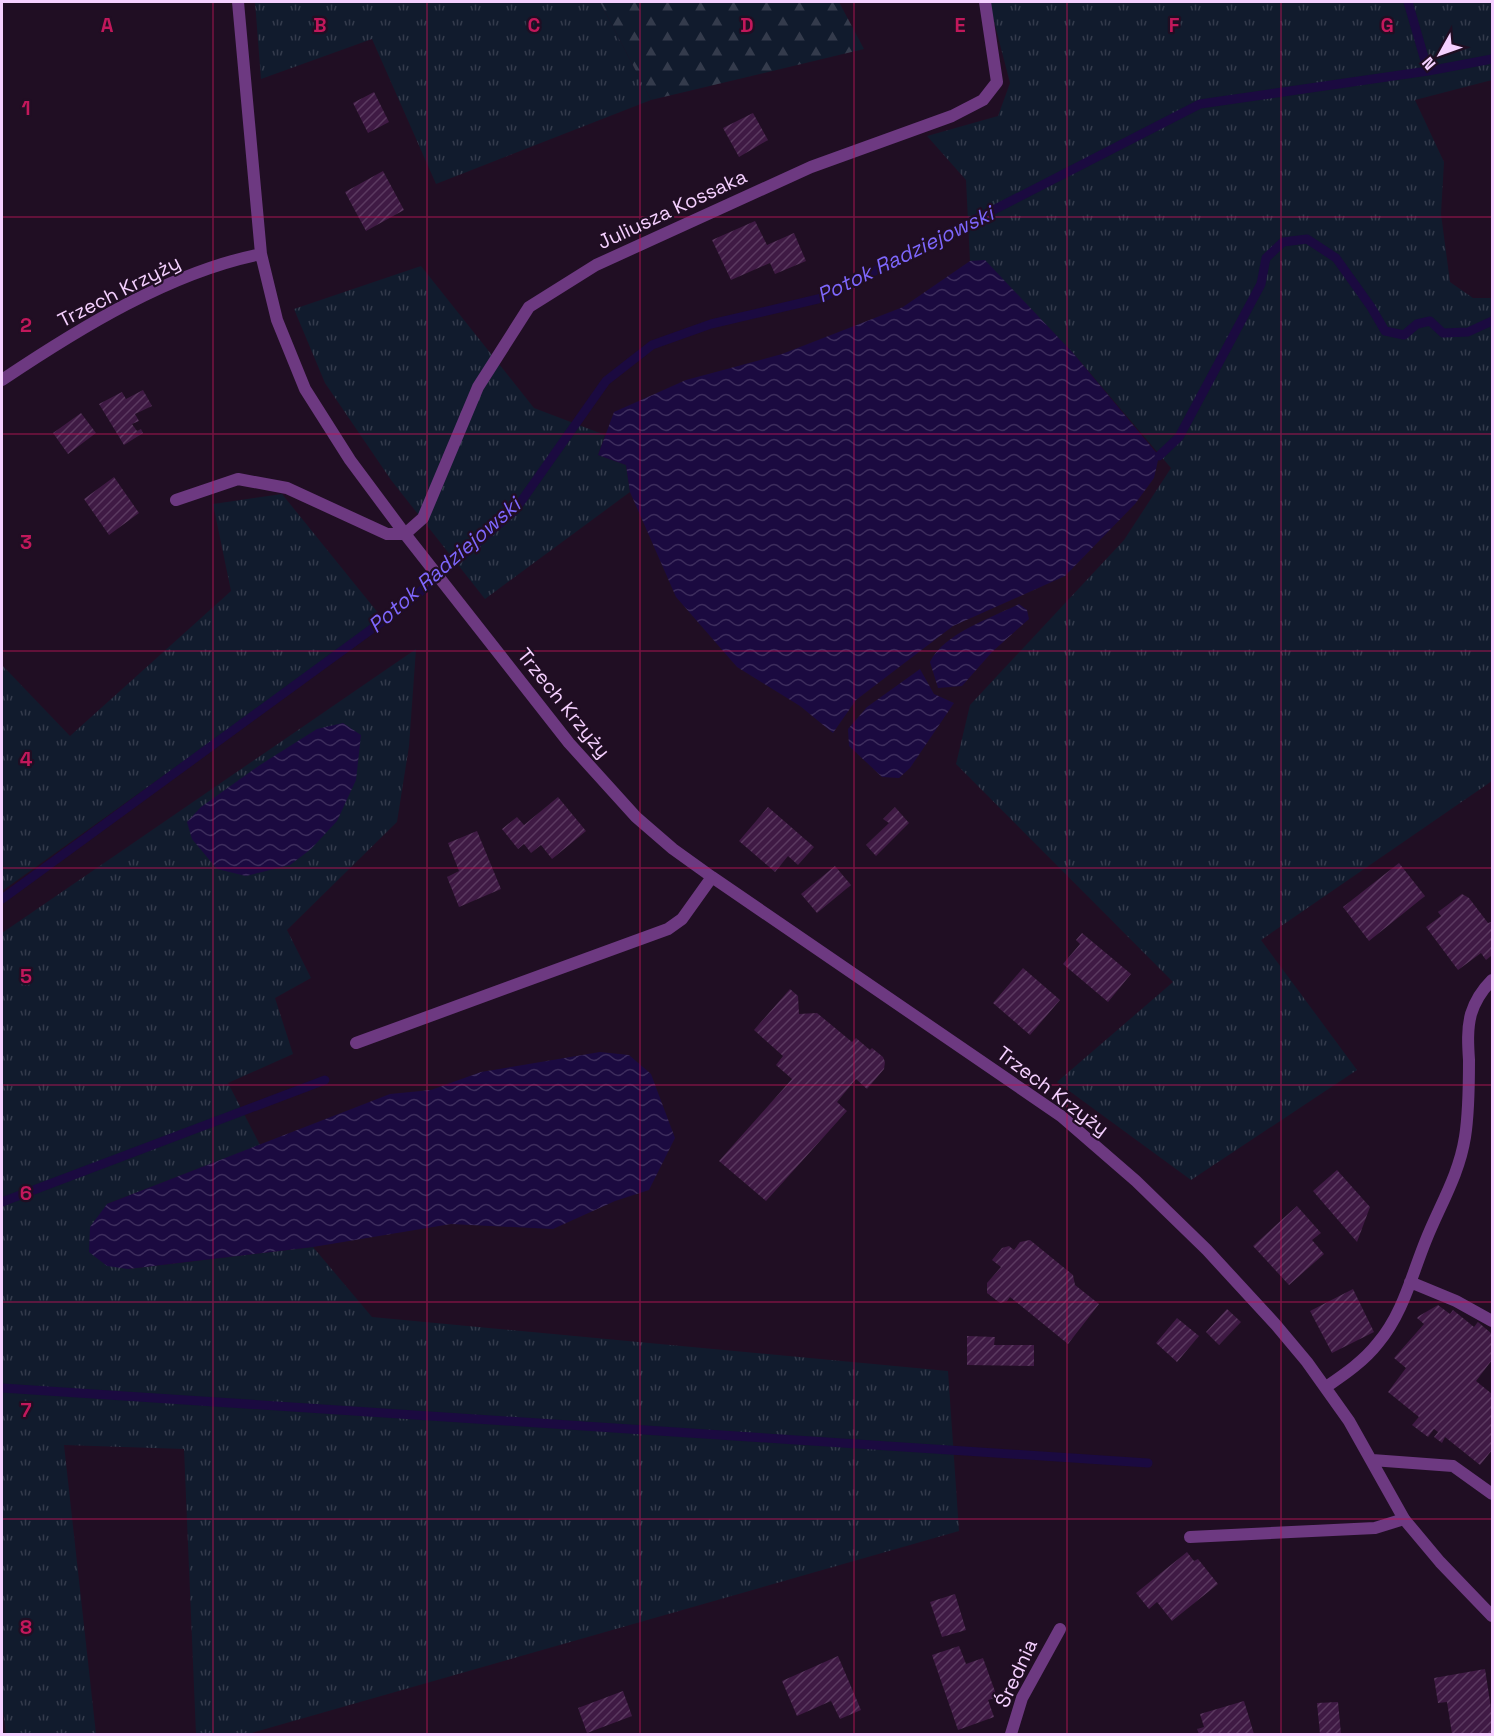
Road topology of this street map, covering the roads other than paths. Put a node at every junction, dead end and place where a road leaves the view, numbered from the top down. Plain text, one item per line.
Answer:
1 (238, 2) edge
2 (985, 2) edge
3 (261, 254) junction
4 (2, 380) edge
5 (176, 500) dead end
6 (405, 534) junction
7 (712, 877) junction
8 (1492, 980) edge
9 (356, 1043) dead end
10 (1410, 1282) junction
11 (1492, 1321) edge
12 (1326, 1387) junction
13 (1372, 1460) junction
14 (1492, 1494) edge
15 (1404, 1519) junction
16 (1190, 1537) dead end
17 (1492, 1616) edge
18 (1060, 1629) dead end
19 (1011, 1734) edge

1 - 3 street, Trzech Krzyży
2 - 6 street, Juliusza Kossaka
3 - 4 street, Trzech Krzyży
3 - 6 street, Trzech Krzyży
5 - 6 street
6 - 7 street, Trzech Krzyży
7 - 9 street
7 - 12 street, Trzech Krzyży
8 - 10 street
10 - 11 street
10 - 12 street
12 - 13 street, Trzech Krzyży
13 - 14 street
13 - 15 street, Trzech Krzyży
15 - 16 street
15 - 17 street, Trzech Krzyży
18 - 19 street, Średnia

